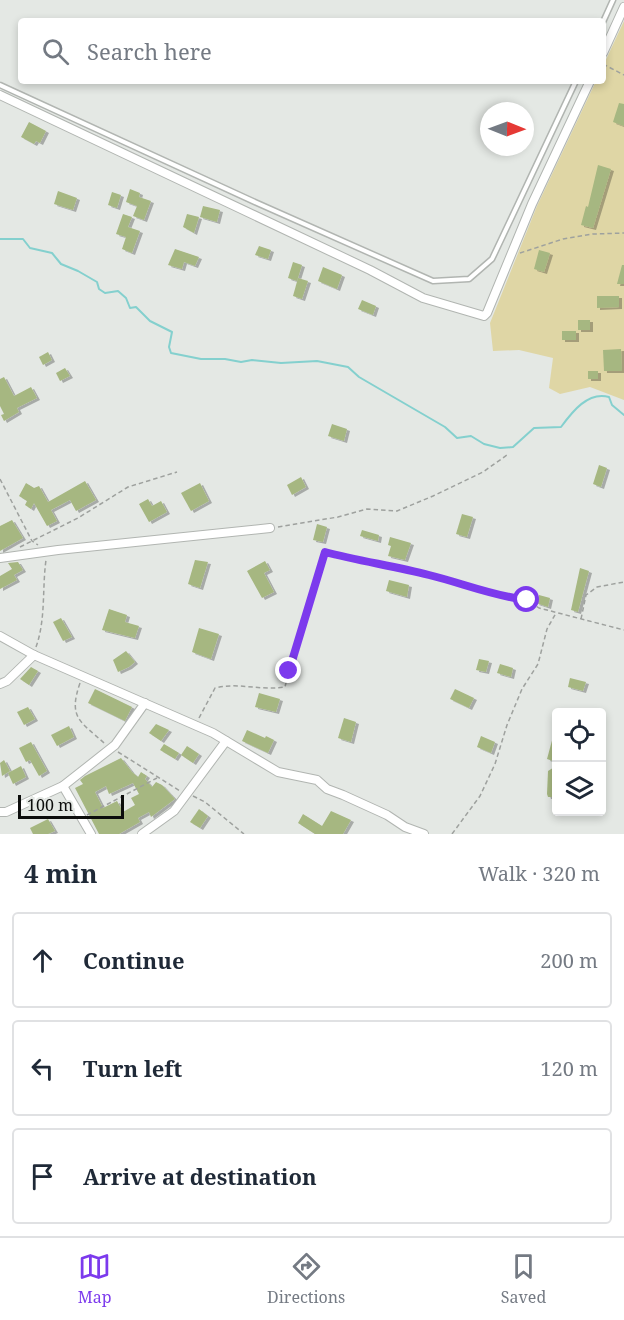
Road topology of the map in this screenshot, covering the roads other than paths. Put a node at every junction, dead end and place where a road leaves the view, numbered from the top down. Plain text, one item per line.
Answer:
1 (613, 0) edge
2 (624, 7) edge
3 (605, 18) edge
4 (606, 47) edge
5 (575, 84) edge
6 (589, 84) edge
7 (0, 85) edge
8 (0, 95) edge
9 (270, 528) road end
10 (0, 558) edge
11 (0, 636) edge
12 (34, 654) junction
13 (0, 684) edge
14 (145, 703) junction
15 (226, 741) junction
16 (63, 786) junction
17 (0, 812) edge
18 (92, 834) edge
19 (142, 834) edge
20 (424, 834) edge

1 - 3 lane
2 - 4 street
5 - 7 lane
6 - 8 street
9 - 10 street
11 - 12 street
12 - 13 street
12 - 14 street
14 - 15 street
14 - 16 street
15 - 19 street
15 - 20 street
16 - 17 street
16 - 18 street

